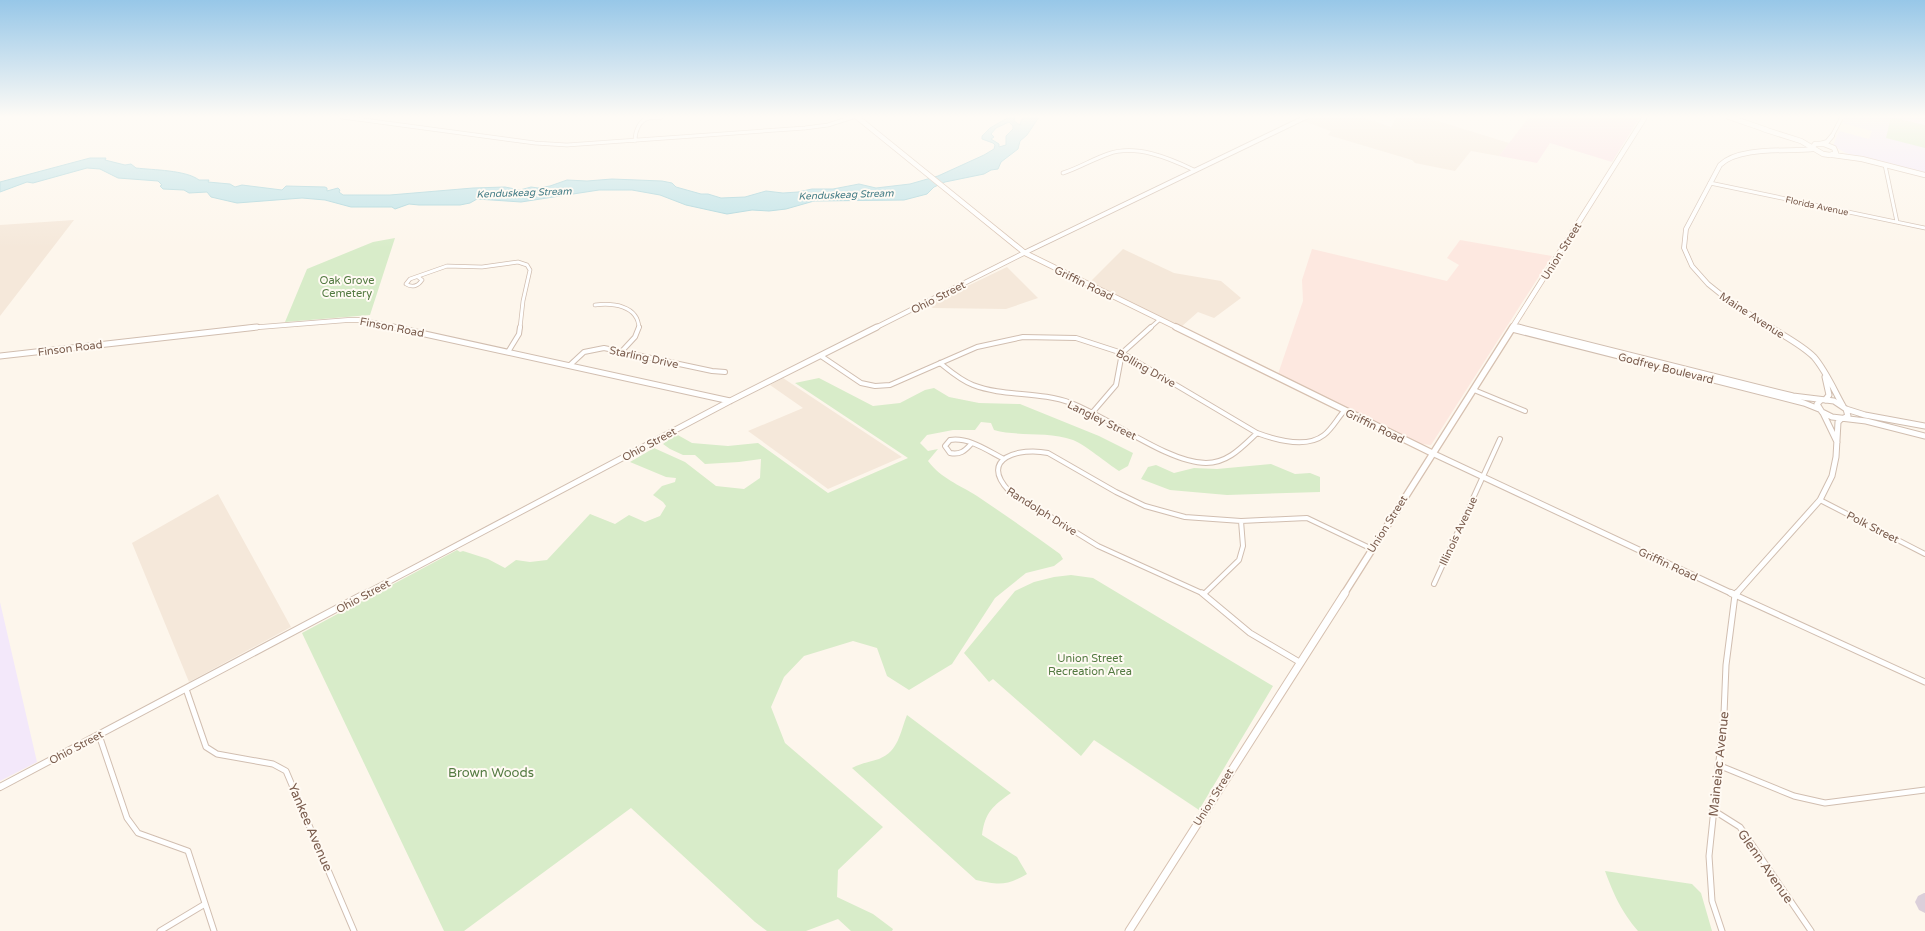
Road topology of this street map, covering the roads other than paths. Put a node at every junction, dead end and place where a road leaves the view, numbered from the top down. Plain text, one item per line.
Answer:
1 (909, 160) edge
2 (1093, 160) edge
3 (1171, 160) edge
4 (1214, 160) edge
5 (1619, 160) edge
6 (1725, 160) edge
7 (1867, 160) edge
8 (1874, 160) edge
9 (1884, 165) junction
10 (1194, 170) junction
11 (1063, 173) dead end
12 (1924, 175) edge
13 (1710, 183) junction
14 (1897, 222) junction
15 (1925, 228) edge
16 (1025, 253) junction
17 (418, 277) dead end
18 (595, 305) dead end
19 (1159, 320) junction
20 (1513, 328) junction
21 (622, 351) junction
22 (508, 352) junction
23 (1122, 353) junction
24 (0, 356) edge
25 (821, 356) junction
26 (940, 363) junction
27 (570, 365) junction
28 (1822, 368) junction
29 (725, 372) dead end
30 (1474, 390) junction
31 (1823, 400) junction
32 (730, 401) junction
33 (1844, 407) junction
34 (1344, 411) junction
35 (1525, 411) dead end
36 (1821, 411) junction
37 (1092, 413) junction
38 (1843, 419) junction
39 (1925, 426) edge
40 (1257, 433) junction
41 (1925, 436) edge
42 (1500, 439) dead end
43 (1838, 443) junction
44 (971, 444) junction
45 (1432, 453) junction
46 (1004, 459) junction
47 (1483, 478) junction
48 (1820, 500) junction
49 (1241, 521) junction
50 (1372, 549) junction
51 (1925, 554) edge
52 (1434, 584) dead end
53 (1204, 594) junction
54 (1735, 595) junction
55 (1301, 663) junction
56 (1925, 682) edge
57 (186, 689) junction
58 (99, 736) junction
59 (1718, 765) junction
60 (0, 787) edge
61 (1925, 790) edge
62 (1713, 810) junction
63 (205, 904) junction
64 (160, 931) edge
65 (214, 931) edge
66 (354, 931) edge
67 (1129, 931) edge
68 (1722, 931) edge
69 (1811, 931) edge

1 - 16 main road, Griffin Road
2 - 11 street
3 - 10 street
4 - 10 street, Ohio Street
5 - 20 main road, Union Street
6 - 13 street, Maine Avenue
7 - 9 main road
8 - 12 main road
9 - 12 main road
9 - 14 street
10 - 16 street, Ohio Street
13 - 14 street, Florida Avenue
13 - 28 street, Maine Avenue
14 - 15 street, Florida Avenue
16 - 19 main road, Griffin Road
16 - 25 street, Ohio Street
17 - 22 street
18 - 21 street
19 - 23 street
19 - 34 main road, Griffin Road
20 - 30 main road, Union Street
20 - 31 street, Godfrey Boulevard
20 - 36 street, Godfrey Boulevard
21 - 27 street, Starling Drive
21 - 29 street, Starling Drive
22 - 24 street, Finson Road
22 - 27 street, Finson Road
23 - 26 street, Bolling Drive
23 - 37 street
23 - 40 street, Bolling Drive
25 - 26 street, Bolling Drive
25 - 32 street, Ohio Street
26 - 37 street, Langley Street
27 - 32 street, Finson Road
28 - 31 street, Maine Avenue
28 - 33 street, Maine Avenue
30 - 35 street
30 - 45 main road, Union Street
31 - 33 street, Godfrey Boulevard
31 - 36 street, Maine Avenue
32 - 57 street, Ohio Street
33 - 38 street
33 - 39 street
34 - 40 street, Bolling Drive
34 - 45 main road, Griffin Road
36 - 38 street, Godfrey Boulevard
36 - 43 street
37 - 40 street, Langley Street
38 - 41 street
38 - 43 street
42 - 47 street, Illinois Avenue
43 - 48 street
44 - 44 street
44 - 46 street
45 - 47 street, Griffin Road
45 - 50 main road, Union Street
46 - 49 street
46 - 53 street, Randolph Drive
47 - 52 street, Illinois Avenue
47 - 54 street, Griffin Road
48 - 51 street, Polk Street
48 - 54 street
49 - 50 street
49 - 53 street
50 - 55 main road, Union Street
53 - 55 street, Randolph Drive
54 - 56 street, Griffin Road
54 - 59 street, Maineiac Avenue
55 - 67 main road, Union Street
57 - 58 street, Ohio Street
57 - 66 street, Yankee Avenue
58 - 60 street, Ohio Street
58 - 63 street
59 - 61 street
59 - 62 street, Maineiac Avenue
62 - 68 street, Maineiac Avenue
62 - 69 street, Glenn Avenue
63 - 64 street
63 - 65 street

